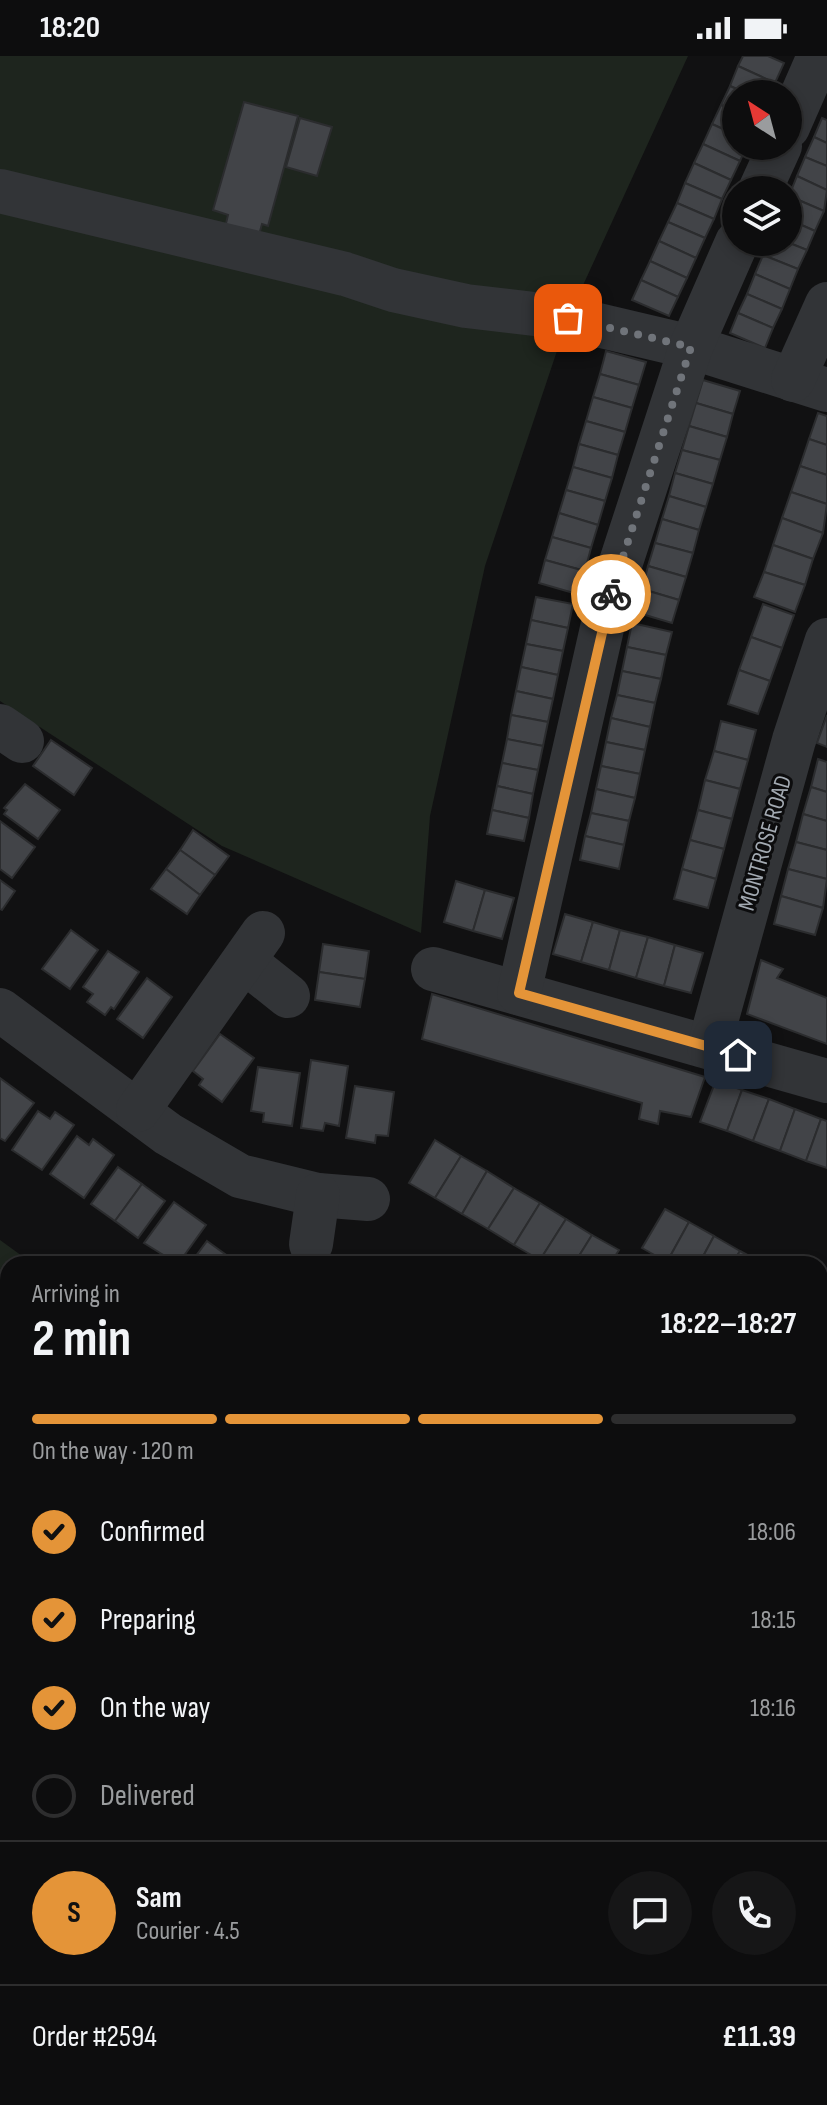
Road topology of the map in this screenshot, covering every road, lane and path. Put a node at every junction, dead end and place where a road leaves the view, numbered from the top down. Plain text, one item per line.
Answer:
1 (819, 56) edge
2 (802, 95) edge
3 (0, 191) edge
4 (731, 256) edge
5 (827, 304) edge
6 (691, 347) junction
7 (810, 385) edge
8 (827, 640) edge
9 (433, 969) dead end
10 (519, 993) junction
11 (288, 996) dead end
12 (0, 1010) edge
13 (709, 1047) junction
14 (827, 1081) edge
15 (138, 1110) junction
16 (318, 1195) junction
17 (368, 1199) dead end
18 (311, 1244) dead end

1 - 2 street
3 - 6 street
4 - 6 street
5 - 7 street
6 - 7 street
6 - 10 street
8 - 13 street, MONTROSE ROAD
9 - 10 street
10 - 13 street
11 - 15 street
12 - 15 street
13 - 14 street
15 - 16 street
16 - 17 street
16 - 18 street

